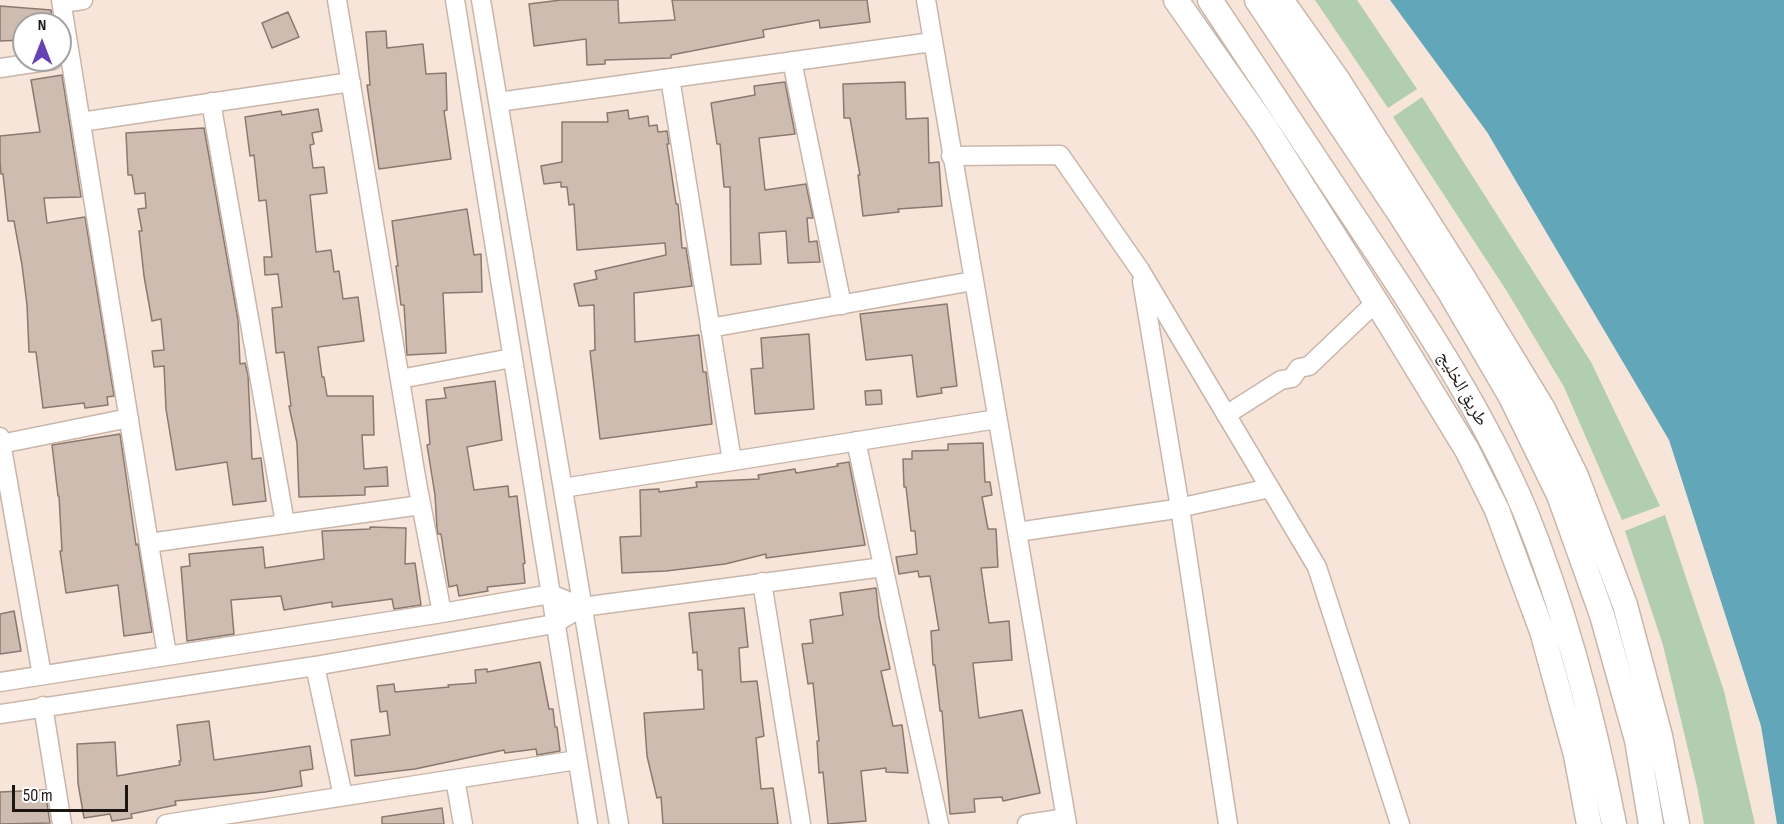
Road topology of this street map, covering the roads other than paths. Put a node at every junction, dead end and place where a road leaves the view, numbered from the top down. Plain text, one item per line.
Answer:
1 (83, 0) edge
2 (337, 0) edge
3 (455, 0) edge
4 (481, 0) edge
5 (926, 0) edge
6 (1176, 0) edge
7 (1257, 0) edge
8 (1281, 0) edge
9 (61, 1) edge
10 (1209, 3) edge
11 (932, 42) junction
12 (792, 62) junction
13 (65, 72) edge
14 (670, 78) junction
15 (351, 82) junction
16 (211, 102) junction
17 (498, 102) junction
18 (81, 122) junction
19 (951, 156) junction
20 (1140, 270) junction
21 (973, 281) junction
22 (1376, 302) junction
23 (842, 305) junction
24 (710, 328) junction
25 (512, 358) junction
26 (400, 380) junction
27 (1226, 415) junction
28 (129, 418) junction
29 (997, 419) junction
30 (0, 440) edge
31 (855, 441) junction
32 (732, 461) junction
33 (563, 488) junction
34 (1270, 488) junction
35 (421, 505) junction
36 (1180, 508) junction
37 (285, 523) junction
38 (1017, 532) junction
39 (149, 543) junction
40 (883, 567) junction
41 (762, 582) junction
42 (550, 594) junction
43 (582, 607) junction
44 (442, 613) junction
45 (554, 624) junction
46 (167, 655) junction
47 (315, 666) junction
48 (42, 675) junction
49 (0, 682) edge
50 (43, 706) junction
51 (0, 714) edge
52 (577, 760) junction
53 (455, 779) junction
54 (343, 796) junction
55 (1066, 821) edge
56 (62, 824) edge
57 (166, 824) edge
58 (463, 824) edge
59 (588, 824) edge
60 (619, 824) edge
61 (801, 824) edge
62 (939, 824) edge
63 (1027, 824) edge
64 (1228, 824) edge
65 (1400, 824) edge
66 (1589, 824) edge
67 (1614, 824) edge
68 (1651, 824) edge
69 (1677, 824) edge

1 - 9 street
2 - 15 street
3 - 25 street
4 - 17 street
5 - 11 street
6 - 22 main road
7 - 68 main road, طريق الخليج
8 - 69 main road
10 - 67 main road, طريق الخليج
11 - 12 street
11 - 19 street
12 - 14 street
12 - 23 street
13 - 18 street
14 - 17 street
14 - 24 street
15 - 16 street
15 - 26 street
16 - 18 street
16 - 37 street
17 - 33 street
18 - 28 street
19 - 20 street
19 - 21 street
20 - 27 street
20 - 36 street
21 - 23 street
21 - 29 street
22 - 27 street
22 - 66 main road
23 - 24 street
24 - 32 street
25 - 26 street
25 - 42 street
26 - 35 street
27 - 34 street
28 - 30 street
28 - 39 street
29 - 31 street
29 - 38 street
30 - 48 street
31 - 32 street
31 - 40 street
32 - 33 street
33 - 43 street
34 - 36 street
34 - 65 street
35 - 37 street
35 - 44 street
36 - 38 street
36 - 64 street
37 - 39 street
38 - 55 street
39 - 46 street
40 - 41 street
40 - 62 street
41 - 43 street
41 - 61 street
42 - 43 street
42 - 44 street
42 - 45 street
43 - 45 street
43 - 60 street
44 - 46 street
45 - 47 street
45 - 52 street
46 - 48 street
47 - 50 street
47 - 54 street
48 - 49 street
50 - 51 street
50 - 56 street
52 - 53 street
52 - 59 street
53 - 54 street
53 - 58 street
54 - 57 street
55 - 63 street

